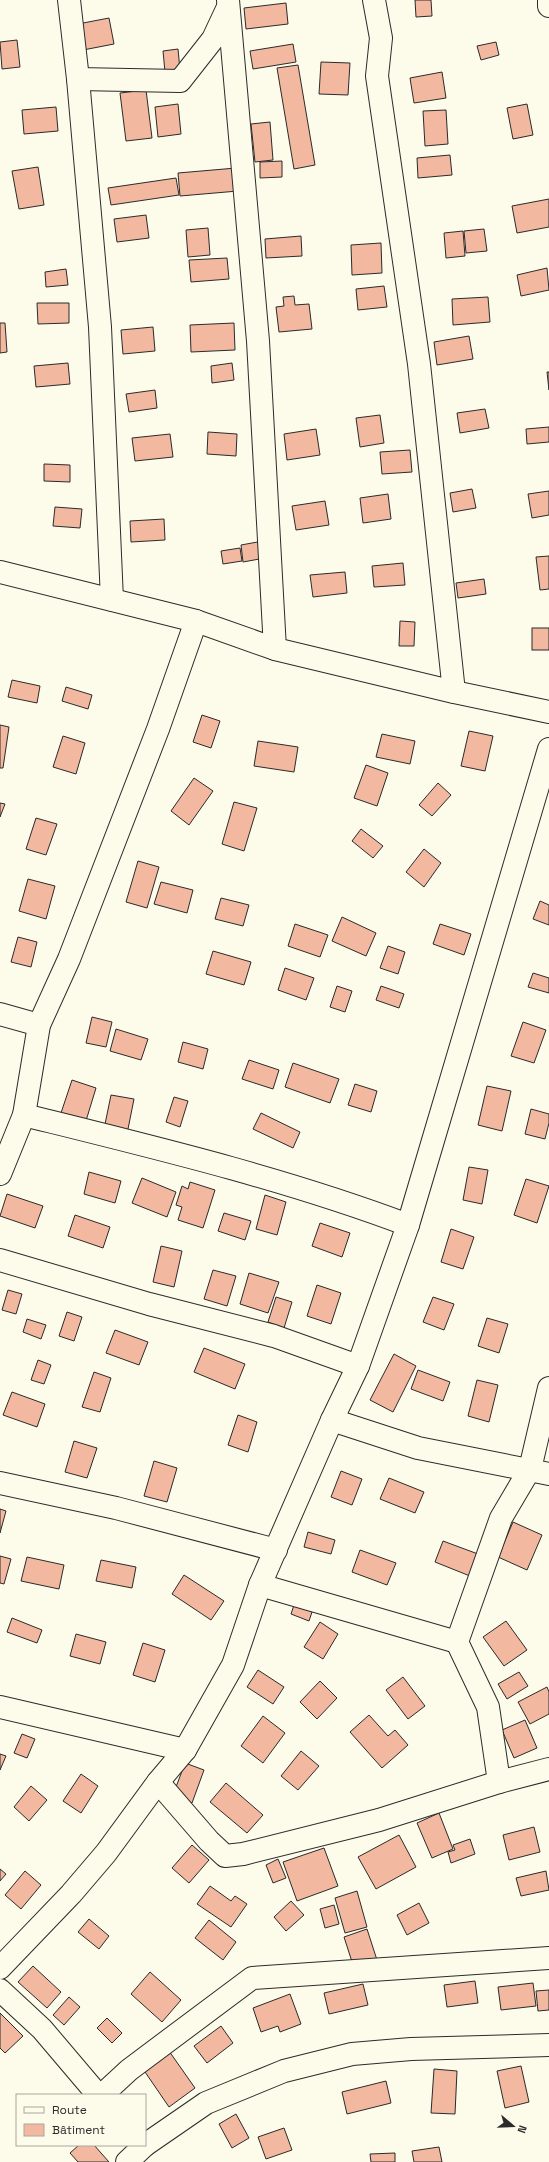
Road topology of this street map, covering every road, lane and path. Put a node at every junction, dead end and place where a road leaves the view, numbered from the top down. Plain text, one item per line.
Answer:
1 (69, 0) edge
2 (374, 0) edge
3 (549, 0) edge
4 (229, 3) edge
5 (549, 6) edge
6 (78, 79) junction
7 (0, 572) edge
8 (112, 600) junction
9 (196, 621) junction
10 (275, 649) junction
11 (454, 692) junction
12 (549, 712) edge
13 (549, 748) edge
14 (0, 1014) edge
15 (39, 1025) junction
16 (24, 1115) junction
17 (0, 1174) edge
18 (408, 1225) junction
19 (0, 1260) edge
20 (358, 1366) junction
21 (549, 1388) edge
22 (332, 1420) junction
23 (540, 1472) edge
24 (0, 1483) edge
25 (276, 1550) junction
26 (260, 1585) junction
27 (457, 1642) junction
28 (0, 1707) edge
29 (185, 1750) junction
30 (549, 1769) edge
31 (158, 1782) junction
32 (499, 1782) junction
33 (549, 1958) edge
34 (0, 1968) edge
35 (0, 1990) edge
36 (549, 2045) edge
37 (97, 2094) edge
38 (103, 2094) edge
39 (146, 2144) edge

1 - 6 street
2 - 11 street
3 - 5 street
4 - 6 street
4 - 10 street
6 - 8 street
7 - 8 street
8 - 9 street
9 - 10 street
9 - 15 street
10 - 11 street
11 - 12 street
13 - 18 street
14 - 15 street
15 - 16 street
16 - 17 street
16 - 18 street
18 - 20 street
19 - 20 street
20 - 22 street
21 - 23 street
22 - 23 street
22 - 25 street
23 - 27 street
24 - 25 street
25 - 26 street
26 - 27 street
26 - 29 street
27 - 32 street
28 - 29 street
29 - 31 street
30 - 32 street
31 - 32 street
31 - 34 street
33 - 38 street
35 - 37 street
36 - 39 street

